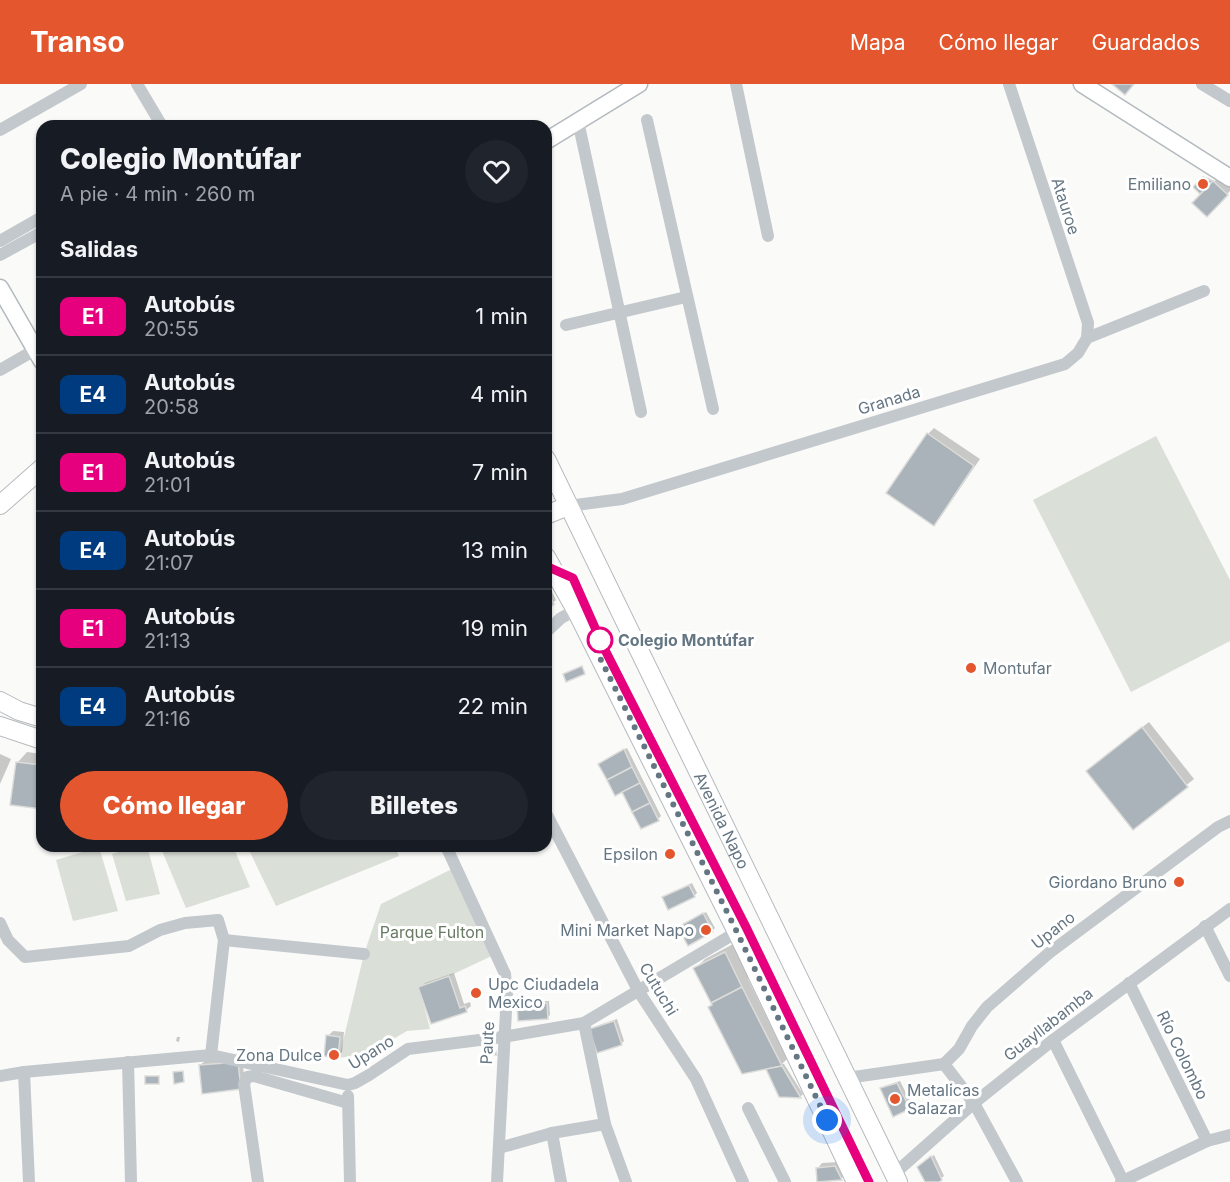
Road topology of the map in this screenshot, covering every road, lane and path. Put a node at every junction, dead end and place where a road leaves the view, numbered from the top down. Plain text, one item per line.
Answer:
1 (66, 84) edge
2 (81, 84) edge
3 (130, 84) edge
4 (137, 84) edge
5 (639, 84) edge
6 (736, 84) edge
7 (1009, 84) edge
8 (1082, 84) edge
9 (1202, 84) edge
10 (1230, 101) edge
11 (151, 120) edge
12 (158, 120) edge
13 (647, 120) dead end
14 (0, 121) edge
15 (578, 121) junction
16 (0, 130) edge
17 (552, 137) edge
18 (1230, 178) edge
19 (36, 220) edge
20 (36, 228) edge
21 (36, 235) edge
22 (768, 236) dead end
23 (0, 241) edge
24 (0, 248) edge
25 (0, 255) edge
26 (0, 288) edge
27 (1204, 291) dead end
28 (686, 297) junction
29 (619, 312) junction
30 (566, 325) dead end
31 (1087, 338) junction
32 (36, 341) edge
33 (36, 349) edge
34 (0, 370) edge
35 (713, 409) dead end
36 (641, 412) dead end
37 (552, 472) edge
38 (36, 473) edge
39 (1, 502) edge
40 (568, 506) junction
41 (552, 513) edge
42 (552, 570) edge
43 (576, 610) junction
44 (552, 626) edge
45 (0, 701) edge
46 (36, 716) edge
47 (0, 726) edge
48 (36, 738) edge
49 (1230, 821) edge
50 (552, 825) edge
51 (449, 852) edge
52 (1230, 909) edge
53 (0, 923) edge
54 (1205, 926) junction
55 (737, 932) junction
56 (224, 940) junction
57 (364, 954) dead end
58 (1230, 976) edge
59 (1129, 983) junction
60 (639, 992) junction
61 (584, 1023) junction
62 (503, 1036) junction
63 (1053, 1040) junction
64 (211, 1055) junction
65 (128, 1062) junction
66 (944, 1064) junction
67 (24, 1072) junction
68 (0, 1076) edge
69 (847, 1078) junction
70 (348, 1085) junction
71 (348, 1103) junction
72 (974, 1103) junction
73 (748, 1108) dead end
74 (605, 1124) junction
75 (552, 1133) junction
76 (1230, 1135) edge
77 (1207, 1141) junction
78 (499, 1148) junction
79 (896, 1178) edge
80 (1122, 1181) edge
81 (29, 1182) edge
82 (131, 1182) edge
83 (258, 1182) edge
84 (350, 1182) edge
85 (497, 1182) edge
86 (561, 1182) edge
87 (626, 1182) edge
88 (743, 1182) edge
89 (785, 1182) edge
90 (856, 1182) edge
91 (1017, 1182) edge

1 - 14 street
2 - 16 street
3 - 11 street
4 - 12 street
5 - 15 main road
6 - 22 street
7 - 31 street, Atauroe
8 - 18 main road
9 - 10 street
13 - 28 street
15 - 17 main road
15 - 29 street
19 - 23 street
20 - 24 street
21 - 25 street
26 - 32 main road
27 - 31 street, Granada
28 - 29 street
28 - 35 street
29 - 30 street
29 - 36 street
31 - 40 street, Granada
33 - 34 street
37 - 40 main road, Avenida Napo
38 - 39 main road
40 - 41 main road
40 - 69 main road, Avenida Napo
42 - 43 main road
43 - 44 street
43 - 55 main road
45 - 46 main road
47 - 48 main road
49 - 66 street, Upano
50 - 60 street, Cutuchi
51 - 62 street, Paute
52 - 54 street, Guayllabamba
53 - 56 street
54 - 58 street
54 - 59 street, Guayllabamba
55 - 60 street, Upano
55 - 90 main road
56 - 57 street
56 - 64 street
59 - 63 street, Guayllabamba
59 - 77 street, Río Colombo
60 - 61 street, Upano
60 - 88 street, Cutuchi
61 - 62 street, Upano
61 - 74 street
62 - 70 street, Upano
62 - 78 street, Paute
63 - 72 street, Guayllabamba
63 - 80 street
64 - 65 street, Upano
64 - 70 street, Upano
65 - 67 street, Upano
65 - 82 street
66 - 69 street
66 - 72 street
67 - 68 street, Upano
67 - 81 street
69 - 79 main road, Avenida Napo
70 - 71 street
71 - 83 street
71 - 84 street
72 - 79 street, Guayllabamba
72 - 91 street
73 - 89 street
74 - 75 street
74 - 87 street
75 - 78 street
75 - 86 street
76 - 77 street
77 - 80 street
78 - 85 street, Paute

